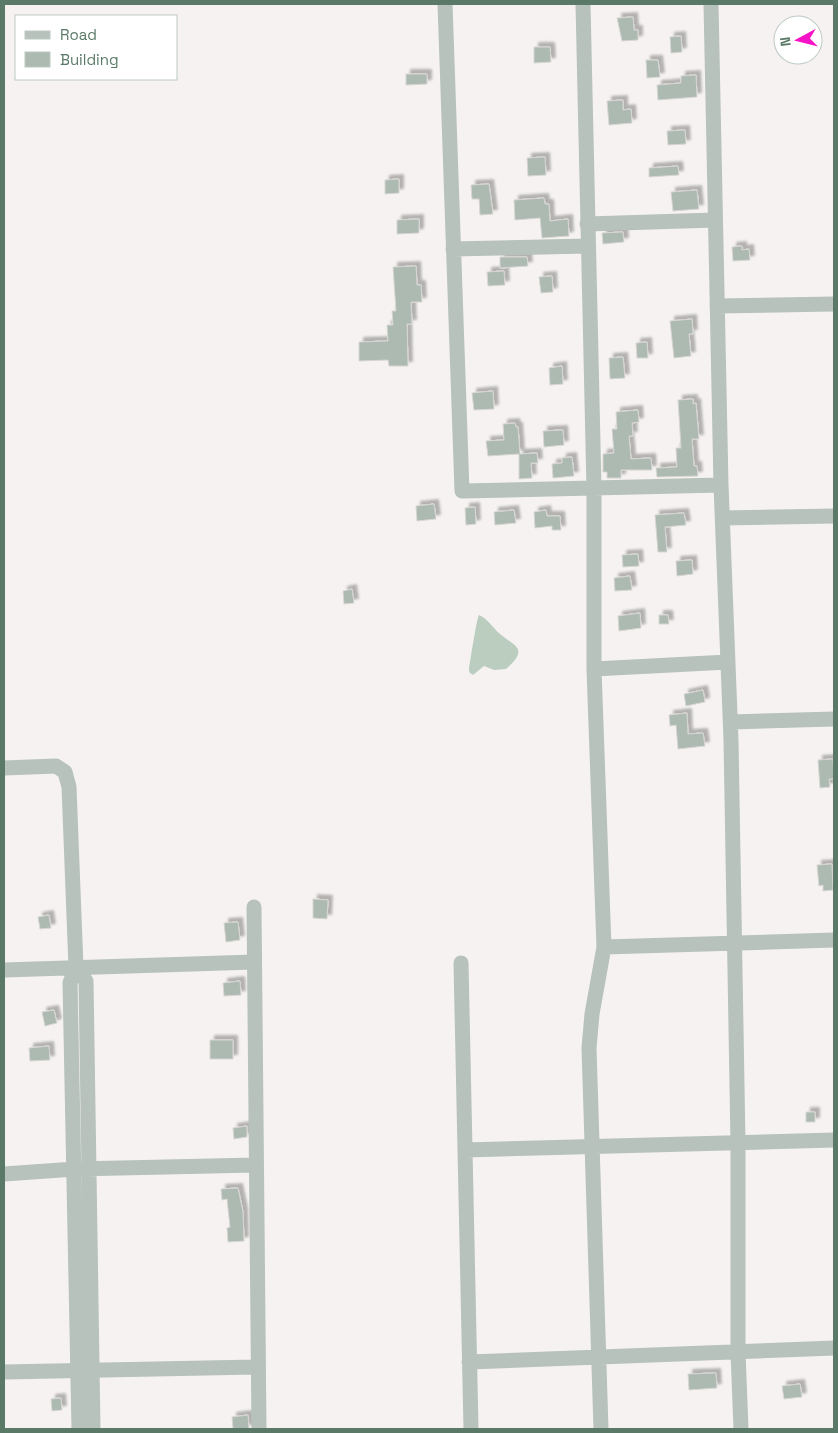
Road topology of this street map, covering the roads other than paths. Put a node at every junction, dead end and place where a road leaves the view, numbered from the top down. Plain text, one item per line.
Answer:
1 (445, 4) edge
2 (583, 4) edge
3 (710, 4) edge
4 (715, 220) junction
5 (588, 224) junction
6 (588, 246) junction
7 (453, 249) junction
8 (834, 304) edge
9 (717, 306) junction
10 (721, 485) junction
11 (594, 488) junction
12 (834, 516) edge
13 (722, 518) junction
14 (728, 662) junction
15 (594, 669) junction
16 (834, 719) edge
17 (730, 722) junction
18 (4, 768) edge
19 (254, 907) dead end
20 (834, 940) edge
21 (735, 943) junction
22 (604, 948) junction
23 (254, 962) junction
24 (461, 963) dead end
25 (76, 967) junction
26 (4, 970) edge
27 (834, 1140) edge
28 (738, 1143) junction
29 (593, 1147) junction
30 (465, 1150) junction
31 (256, 1165) junction
32 (82, 1169) junction
33 (4, 1174) edge
34 (834, 1348) edge
35 (738, 1352) junction
36 (600, 1357) junction
37 (469, 1362) junction
38 (258, 1366) junction
39 (85, 1370) junction
40 (4, 1372) edge
41 (79, 1429) edge
42 (93, 1429) edge
43 (259, 1429) edge
44 (471, 1429) edge
45 (601, 1429) edge
46 (741, 1429) edge

1 - 7 street
2 - 5 street
3 - 4 street
4 - 5 street
4 - 9 street
5 - 6 street
6 - 7 street
6 - 11 street
7 - 11 street
8 - 9 street
9 - 10 street
10 - 11 street
10 - 13 street
11 - 15 street
12 - 13 street
13 - 14 street
14 - 15 street
14 - 17 street
15 - 22 street
16 - 17 street
17 - 21 street
18 - 25 street
19 - 23 street
20 - 21 street
21 - 22 street
21 - 28 street
22 - 29 street
23 - 25 street
23 - 31 street
24 - 30 street
25 - 26 street
25 - 32 street
27 - 28 street
28 - 29 street
28 - 35 street
29 - 30 street
29 - 36 street
30 - 37 street
31 - 32 street
31 - 38 street
32 - 33 street
32 - 39 street
34 - 35 street
35 - 36 street
35 - 46 street
36 - 37 street
36 - 45 street
37 - 44 street
38 - 39 street
38 - 43 street
39 - 40 street
39 - 41 street
39 - 42 street

